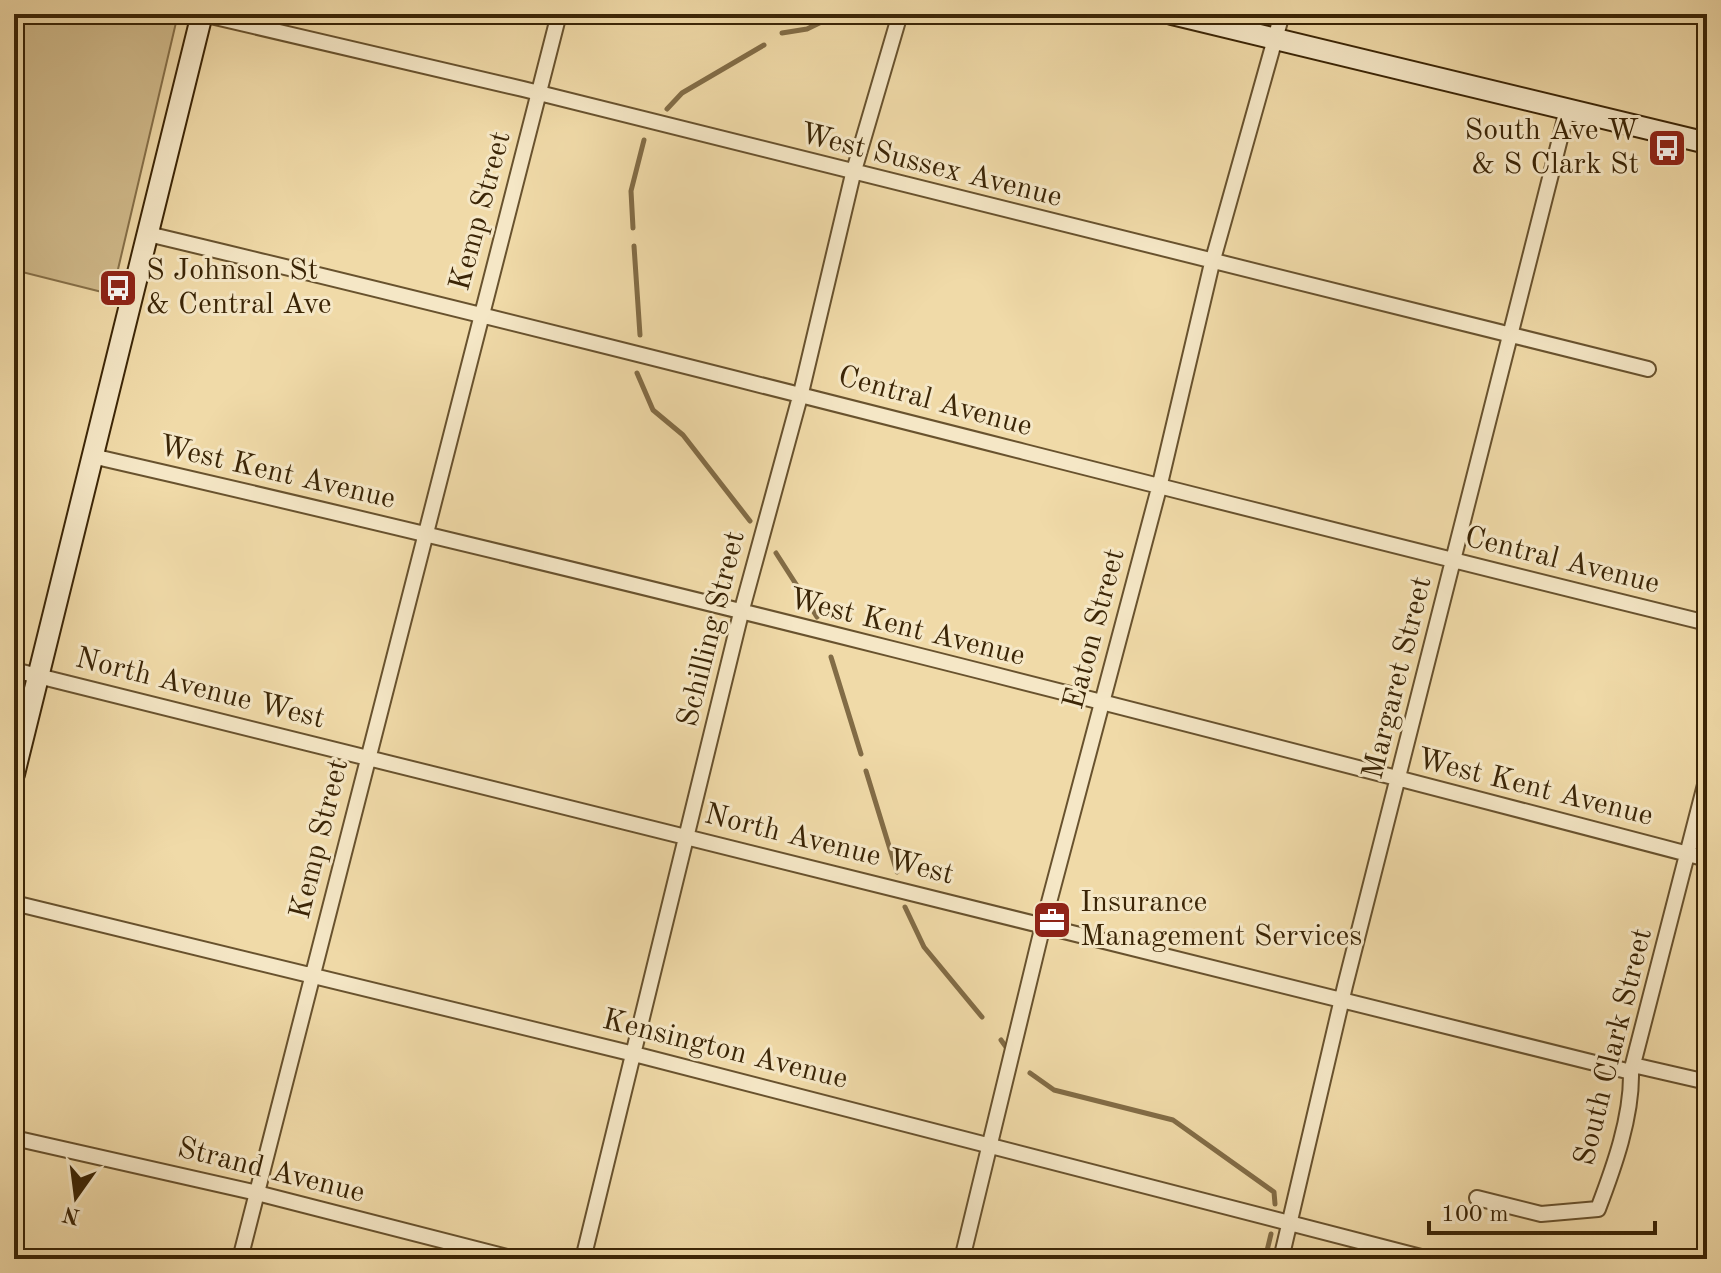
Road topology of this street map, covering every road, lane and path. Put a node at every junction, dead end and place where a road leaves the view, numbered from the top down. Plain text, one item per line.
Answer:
1 (202, 14) edge
2 (559, 14) edge
3 (900, 14) edge
4 (1172, 14) edge
5 (1282, 14) edge
6 (1275, 40) junction
7 (539, 94) junction
8 (1567, 111) junction
9 (1707, 143) edge
10 (853, 174) junction
11 (148, 234) junction
12 (1212, 263) junction
13 (481, 315) junction
14 (1511, 336) junction
15 (1648, 369) dead end
16 (801, 393) junction
17 (92, 456) junction
18 (1159, 488) junction
19 (424, 534) junction
20 (1454, 561) junction
21 (741, 613) junction
22 (1707, 623) edge
23 (14, 670) edge
24 (39, 676) junction
25 (1102, 703) junction
26 (368, 756) junction
27 (14, 774) edge
28 (1707, 777) edge
29 (1399, 780) junction
30 (687, 836) junction
31 (1689, 854) junction
32 (1707, 859) edge
33 (14, 903) edge
34 (1043, 925) junction
35 (313, 974) junction
36 (1343, 998) junction
37 (634, 1054) junction
38 (1632, 1068) junction
39 (1707, 1082) edge
40 (14, 1138) edge
41 (992, 1145) junction
42 (257, 1193) junction
43 (1477, 1198) dead end
44 (1290, 1225) junction
45 (1421, 1257) edge
46 (240, 1259) edge
47 (515, 1259) edge
48 (583, 1259) edge
49 (962, 1259) edge
50 (1281, 1259) edge

1 - 7 street, West Sussex Avenue
1 - 11 street
2 - 7 street, Kemp Street
3 - 10 street, Schilling Street
4 - 6 street
5 - 6 street, Eaton Street
6 - 8 street
6 - 12 street, Eaton Street
7 - 10 street, West Sussex Avenue
7 - 13 street, Kemp Street
8 - 9 street
8 - 14 street, Margaret Street
10 - 12 street, West Sussex Avenue
10 - 16 street, Schilling Street
11 - 13 street, Central Avenue
11 - 17 street
12 - 14 street, West Sussex Avenue
12 - 18 street, Eaton Street
13 - 16 street, Central Avenue
13 - 19 street, Kemp Street
14 - 15 street, West Sussex Avenue
14 - 20 street, Margaret Street
16 - 18 street, Central Avenue
16 - 21 street, Schilling Street
17 - 19 street, West Kent Avenue
17 - 24 street
18 - 20 street, Central Avenue
18 - 25 street, Eaton Street
19 - 21 street, West Kent Avenue
19 - 26 street, Kemp Street
20 - 22 street, Central Avenue
20 - 29 street, Margaret Street
21 - 25 street, West Kent Avenue
21 - 30 street, Schilling Street
23 - 24 street, North Avenue West
24 - 26 street, North Avenue West
24 - 27 street
25 - 29 street, West Kent Avenue
25 - 34 street, Eaton Street
26 - 30 street, North Avenue West
26 - 35 street, Kemp Street
28 - 31 street, South Clark Street
29 - 31 street, West Kent Avenue
29 - 36 street, Margaret Street
30 - 34 street, North Avenue West
30 - 37 street, Schilling Street
31 - 32 street, West Kent Avenue
31 - 38 street, South Clark Street
33 - 35 street, Kensington Avenue
34 - 36 street, North Avenue West
34 - 41 street, Eaton Street
35 - 37 street, Kensington Avenue
35 - 42 street, Kemp Street
36 - 38 street, North Avenue West
36 - 44 street, Margaret Street
37 - 41 street, Kensington Avenue
37 - 48 street, Schilling Street
38 - 39 street, North Avenue West
38 - 43 street, South Clark Street
40 - 42 street, Strand Avenue
41 - 44 street, Kensington Avenue
41 - 49 street, Eaton Street
42 - 46 street, Kemp Street
42 - 47 street, Strand Avenue
44 - 45 street, Kensington Avenue
44 - 50 street, Margaret Street

